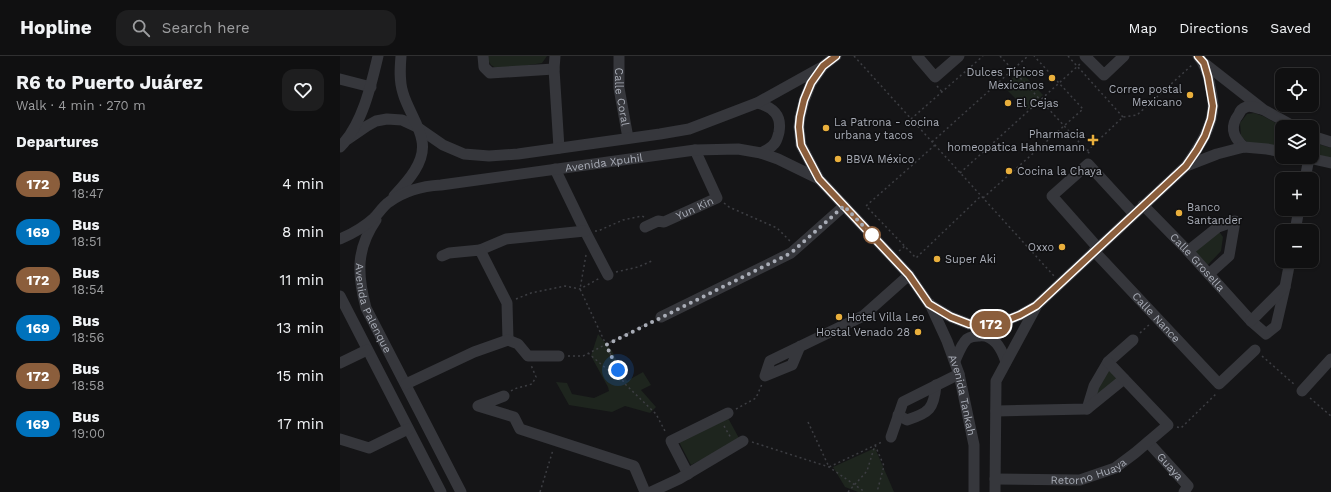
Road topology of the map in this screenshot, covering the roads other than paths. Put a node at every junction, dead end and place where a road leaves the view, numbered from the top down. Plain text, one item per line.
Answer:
1 (378, 56) edge
2 (401, 56) edge
3 (483, 56) edge
4 (555, 56) edge
5 (620, 56) edge
6 (917, 56) edge
7 (959, 56) edge
8 (1124, 56) edge
9 (1086, 57) edge
10 (1201, 58) edge
11 (828, 60) edge
12 (554, 69) junction
13 (340, 79) edge
14 (371, 87) junction
15 (757, 102) junction
16 (1264, 110) junction
17 (1282, 120) edge
18 (417, 127) junction
19 (628, 138) junction
20 (1319, 138) edge
21 (1331, 142) edge
22 (344, 143) edge
23 (1244, 147) junction
24 (560, 148) junction
25 (695, 150) junction
26 (1275, 151) edge
27 (761, 153) junction
28 (1319, 160) edge
29 (1331, 163) edge
30 (1186, 166) junction
31 (555, 169) junction
32 (819, 179) junction
33 (388, 202) junction
34 (1143, 205) junction
35 (844, 206) junction
36 (1134, 214) junction
37 (645, 227) dead end
38 (587, 235) junction
39 (340, 239) edge
40 (1096, 249) junction
41 (480, 250) junction
42 (1188, 251) junction
43 (442, 256) dead end
44 (1289, 268) edge
45 (608, 274) dead end
46 (1209, 274) junction
47 (909, 275) junction
48 (1285, 287) junction
49 (340, 296) edge
50 (929, 304) junction
51 (1036, 306) junction
52 (661, 317) road end
53 (1251, 321) junction
54 (508, 340) junction
55 (1133, 340) road end
56 (367, 350) junction
57 (1255, 350) road end
58 (559, 356) road end
59 (1331, 359) edge
60 (954, 362) junction
61 (1006, 362) junction
62 (1108, 362) junction
63 (340, 363) edge
64 (959, 374) junction
65 (765, 376) road end
66 (1124, 379) junction
67 (406, 384) junction
68 (936, 386) junction
69 (1302, 390) road end
70 (504, 396) road end
71 (1087, 409) junction
72 (996, 410) junction
73 (724, 415) road end
74 (898, 415) junction
75 (408, 429) junction
76 (891, 437) dead end
77 (340, 439) edge
78 (1148, 442) junction
79 (739, 444) road end
80 (688, 474) junction
81 (995, 479) junction
82 (658, 490) edge
83 (441, 492) edge
84 (462, 492) edge
85 (645, 492) edge
86 (974, 492) edge
87 (995, 492) edge
88 (1184, 492) edge

1 - 14 street
2 - 18 street, Avenida Palenque
3 - 12 street
4 - 12 street
5 - 19 street, Calle Coral
6 - 7 street
8 - 9 street
10 - 16 street
10 - 30 street
11 - 15 street, Avenida Xpuhil
11 - 32 street
12 - 24 street
13 - 14 street
14 - 22 street
15 - 19 street, Avenida Xpuhil
15 - 27 street
16 - 17 street
16 - 23 street
18 - 22 street, Avenida Xpuhil
18 - 24 street, Avenida Xpuhil
18 - 33 street, Avenida Palenque
19 - 24 street, Avenida Xpuhil
20 - 21 street
23 - 26 street
23 - 30 street
25 - 27 street, Avenida Xpuhil
25 - 31 street, Avenida Xpuhil
25 - 37 street, Yun Kin
27 - 32 street, Avenida Xpuhil
28 - 29 street
30 - 34 street
31 - 33 street, Avenida Xpuhil
31 - 38 street
32 - 35 street, Avenida Tankah
33 - 39 street
33 - 67 street, Avenida Palenque
34 - 36 street
34 - 42 street, Calle Grosella
35 - 47 street, Avenida Tankah
35 - 52 street
36 - 40 street
36 - 40 street, Calle Nance
38 - 41 street
38 - 45 street
40 - 51 street
40 - 57 street, Calle Nance
41 - 43 street
41 - 54 street
42 - 46 street, Calle Grosella
42 - 46 street
44 - 48 street, Calle Grosella
46 - 53 street, Calle Grosella
47 - 50 street, Avenida Tankah
47 - 65 street
48 - 53 street
48 - 53 street, Calle Grosella
49 - 56 street, Avenida Palenque
50 - 51 street
50 - 60 street, Avenida Tankah
51 - 61 street
54 - 58 street
54 - 67 street
55 - 62 street
56 - 63 street
56 - 75 street, Avenida Palenque
59 - 69 street
60 - 61 street
60 - 64 street, Avenida Tankah
61 - 72 street
62 - 66 street
62 - 71 street
64 - 68 street
64 - 86 street, Avenida Tankah
66 - 71 street
66 - 78 street, Retorno Huaya
67 - 84 street, Avenida Palenque
68 - 74 street
68 - 74 street
70 - 85 street
71 - 72 street
72 - 81 street
73 - 80 street
74 - 76 street
75 - 77 street
75 - 83 street, Avenida Palenque
78 - 81 street, Retorno Huaya
78 - 88 street, Guaya
79 - 80 street
80 - 82 street
81 - 87 street

